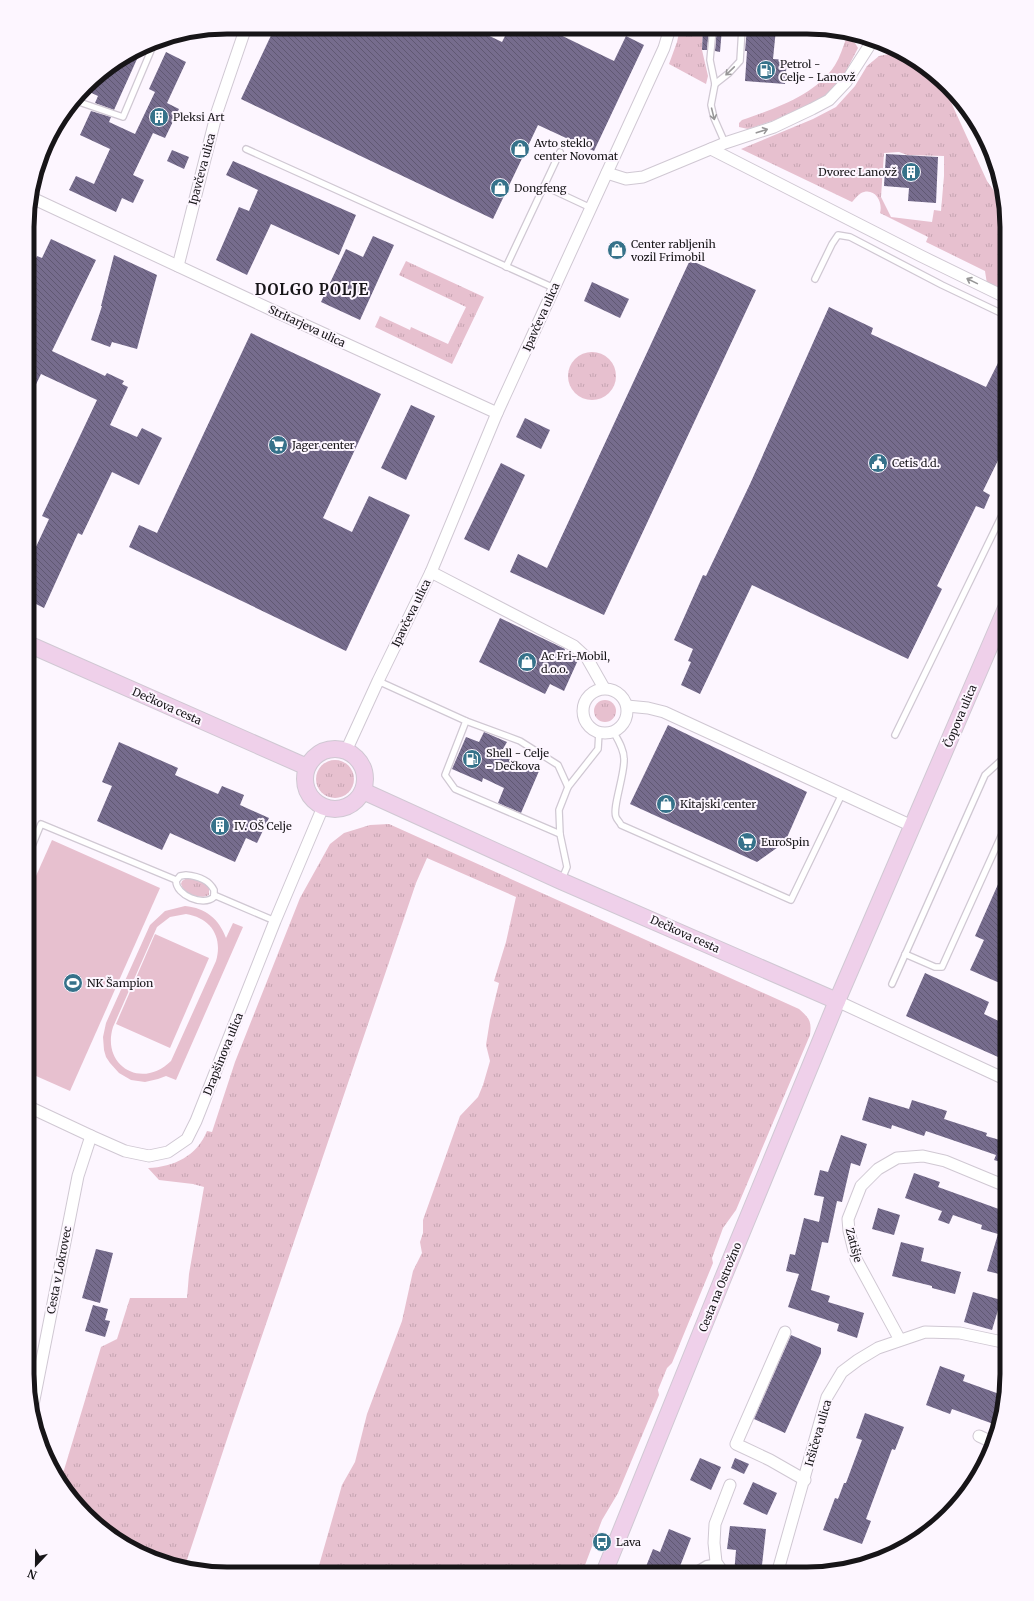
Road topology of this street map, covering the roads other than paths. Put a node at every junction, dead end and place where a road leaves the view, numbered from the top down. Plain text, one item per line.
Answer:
1 (244, 34) edge
2 (668, 34) edge
3 (713, 34) edge
4 (742, 34) edge
5 (870, 44) edge
6 (151, 50) edge
7 (715, 84) junction
8 (80, 102) edge
9 (725, 143) junction
10 (246, 149) dead end
11 (711, 149) junction
12 (560, 152) dead end
13 (607, 173) junction
14 (544, 186) junction
15 (36, 200) edge
16 (591, 208) junction
17 (178, 266) junction
18 (506, 267) junction
19 (815, 279) dead end
20 (554, 288) junction
21 (1000, 295) edge
22 (1000, 313) edge
23 (497, 413) junction
24 (1000, 522) edge
25 (431, 572) junction
26 (1000, 622) edge
27 (34, 647) edge
28 (378, 681) junction
29 (604, 688) junction
30 (627, 706) junction
31 (466, 721) junction
32 (613, 731) junction
33 (600, 732) junction
34 (895, 735) dead end
35 (346, 751) junction
36 (1000, 761) edge
37 (307, 767) junction
38 (568, 787) junction
39 (363, 791) junction
40 (842, 794) junction
41 (323, 807) junction
42 (912, 826) junction
43 (560, 834) junction
44 (1000, 839) edge
45 (34, 841) edge
46 (176, 880) junction
47 (561, 881) junction
48 (214, 895) junction
49 (275, 921) junction
50 (905, 954) junction
51 (892, 984) dead end
52 (837, 1001) junction
53 (1000, 1077) edge
54 (34, 1109) edge
55 (91, 1136) junction
56 (1000, 1184) edge
57 (785, 1332) dead end
58 (900, 1340) junction
59 (1000, 1340) edge
60 (35, 1393) edge
61 (979, 1436) dead end
62 (988, 1440) edge
63 (805, 1480) junction
64 (730, 1485) dead end
65 (716, 1562) junction
66 (606, 1567) edge
67 (701, 1567) edge
68 (719, 1567) edge
69 (779, 1567) edge

1 - 17 street, Ipavčeva ulica
2 - 13 street, Ipavčeva ulica
3 - 7 lane
4 -> 7 lane
9 -> 5 street
6 - 8 lane
7 -> 9 lane
9 - 11 street
10 - 18 lane
11 - 13 street
21 -> 11 street
12 - 14 lane
13 - 16 street, Ipavčeva ulica
14 - 16 lane
14 - 18 lane
15 - 17 street, Stritarjeva ulica
16 - 20 street, Ipavčeva ulica
17 - 23 street, Stritarjeva ulica
18 - 20 lane
19 - 22 lane
20 - 23 street, Ipavčeva ulica
23 - 25 street, Ipavčeva ulica
24 - 34 lane
25 - 28 street, Ipavčeva ulica
25 - 29 street
26 - 42 street, Čopova ulica
27 - 37 street, Dečkova cesta
28 - 31 lane
28 - 35 street, Ipavčeva ulica
29 - 30 street
29 - 33 street
30 - 32 street
30 - 40 street
31 - 38 lane
31 - 43 lane
32 - 33 street
32 - 40 lane
33 - 38 lane
35 - 37 street
35 - 39 street
36 - 50 lane
37 - 41 street
38 - 43 lane
39 - 41 street
39 - 47 street, Dečkova cesta
40 - 42 street
41 - 49 street, Drapšinova ulica
42 - 52 street, Čopova ulica
43 - 47 lane
44 - 50 lane
45 - 46 lane
46 - 48 lane
46 - 48 lane
47 - 52 street, Dečkova cesta
48 - 49 lane
49 - 55 street, Drapšinova ulica
50 - 51 lane
52 - 53 street, Dečkova cesta
52 - 66 street, Cesta na Ostrožno
54 - 55 street, Drapšinova ulica
55 - 60 street, Cesta v Lokrovec
56 - 58 street, Zatišje
57 - 63 street
58 - 59 street, Iršičeva ulica
58 - 63 street, Iršičeva ulica
61 - 62 street
63 - 69 street, Iršičeva ulica
64 - 65 street
65 - 67 lane
65 - 68 street

